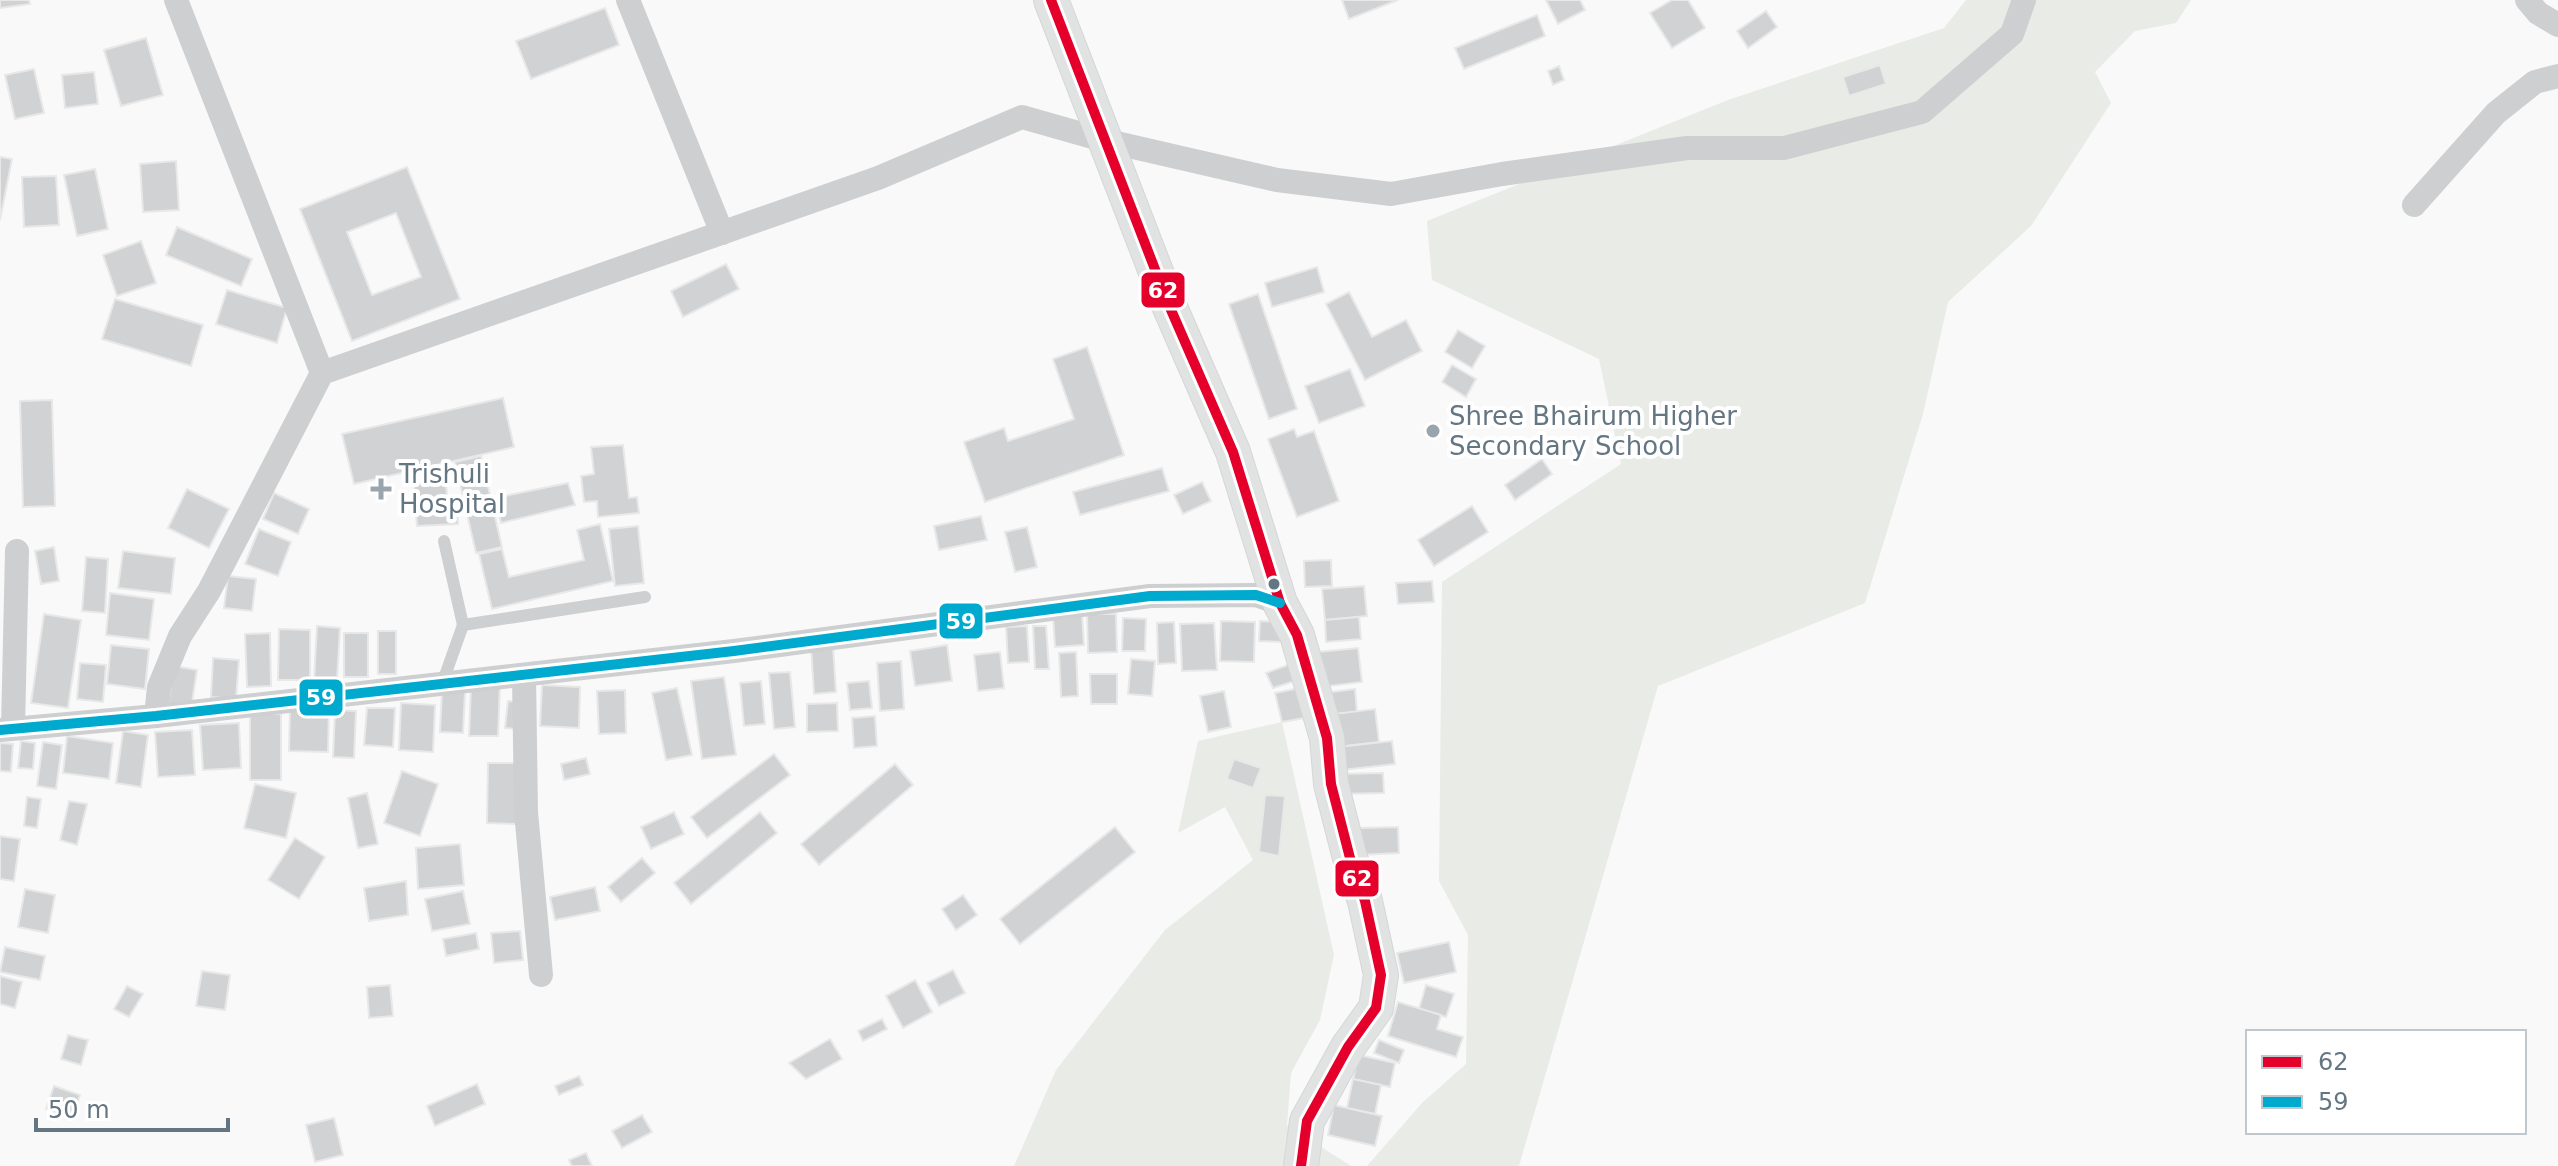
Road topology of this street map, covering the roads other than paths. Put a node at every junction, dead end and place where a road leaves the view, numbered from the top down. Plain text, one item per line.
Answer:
1 (176, 0) edge
2 (628, 0) edge
3 (1051, 0) edge
4 (2024, 0) edge
5 (2527, 0) edge
6 (2558, 25) edge
7 (2558, 76) edge
8 (1103, 140) junction
9 (2414, 205) dead end
10 (722, 233) junction
11 (322, 373) junction
12 (444, 541) dead end
13 (17, 551) dead end
14 (645, 597) dead end
15 (1280, 603) junction
16 (463, 625) junction
17 (524, 675) junction
18 (442, 684) junction
19 (156, 716) junction
20 (6, 729) edge
21 (541, 975) dead end
22 (1301, 1166) edge

1 - 11 street
2 - 10 street
3 - 8 street
4 - 8 street
5 - 6 street
7 - 9 street
8 - 10 street
8 - 15 street
10 - 11 street
11 - 19 street
12 - 16 lane
13 - 20 street
14 - 16 lane
15 - 17 street
15 - 22 street
16 - 18 lane
17 - 18 street
17 - 21 street
18 - 19 street
19 - 20 street

